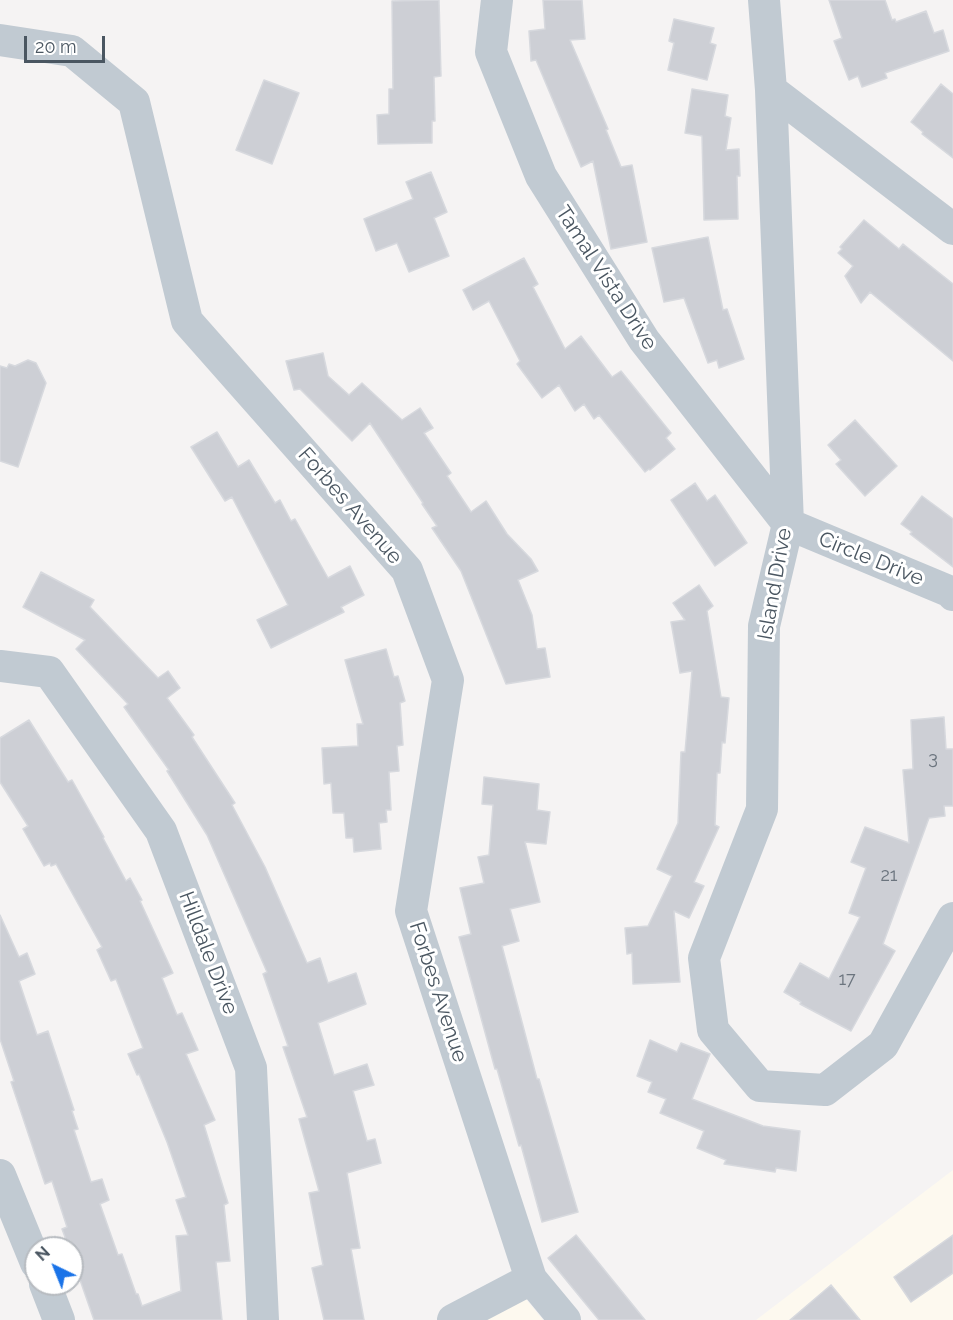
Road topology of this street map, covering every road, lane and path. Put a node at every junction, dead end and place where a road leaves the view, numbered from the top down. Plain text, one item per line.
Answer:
1 (497, 0) edge
2 (765, 0) edge
3 (0, 40) edge
4 (771, 90) junction
5 (953, 229) edge
6 (788, 524) junction
7 (953, 595) edge
8 (0, 666) edge
9 (953, 918) edge
10 (0, 1175) edge
11 (25, 1236) edge
12 (531, 1279) junction
13 (50, 1296) edge
14 (59, 1320) edge
15 (263, 1320) edge
16 (453, 1320) edge
17 (565, 1320) edge

1 - 6 street, Tamal Vista Drive
2 - 4 street, Island Drive
3 - 12 street, Forbes Avenue
4 - 5 street
4 - 6 street, Island Drive
6 - 7 street, Circle Drive
6 - 9 street, Island Drive
8 - 15 street, Hilldale Drive
10 - 11 street
12 - 16 street
12 - 17 street, Forbes Avenue
13 - 14 street

